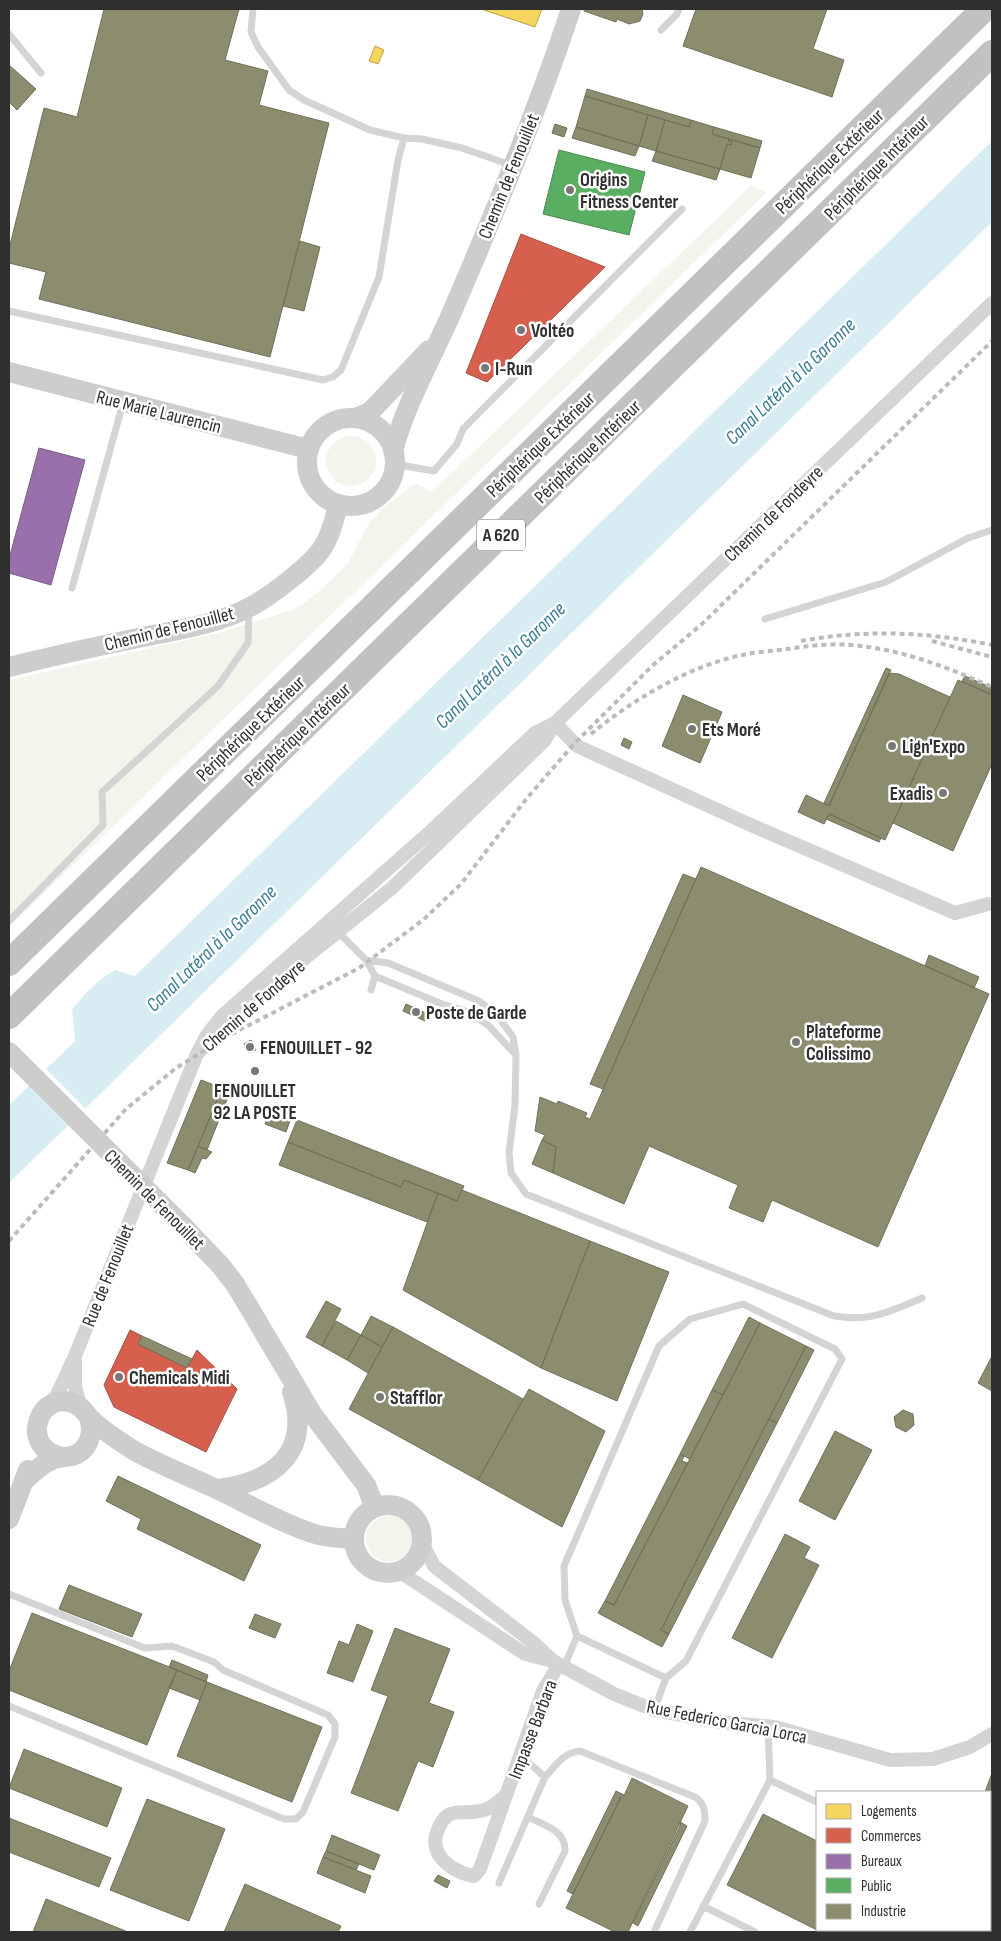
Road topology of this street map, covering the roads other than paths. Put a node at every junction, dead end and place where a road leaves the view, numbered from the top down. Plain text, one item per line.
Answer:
1 (253, 9) edge
2 (571, 9) edge
3 (679, 9) edge
4 (984, 9) edge
5 (660, 30) dead end
6 (9, 34) edge
7 (992, 53) edge
8 (41, 73) dead end
9 (404, 138) junction
10 (514, 166) junction
11 (682, 208) dead end
12 (992, 304) edge
13 (9, 311) edge
14 (439, 340) junction
15 (9, 372) edge
16 (124, 402) junction
17 (355, 418) junction
18 (308, 449) junction
19 (394, 457) junction
20 (338, 504) junction
21 (992, 530) edge
22 (72, 588) dead end
23 (250, 607) junction
24 (765, 619) dead end
25 (9, 667) edge
26 (554, 723) junction
27 (988, 904) dead end
28 (9, 921) edge
29 (329, 922) junction
30 (339, 933) junction
31 (366, 960) junction
32 (9, 963) edge
33 (375, 976) junction
34 (371, 990) dead end
35 (9, 1016) edge
36 (9, 1052) edge
37 (197, 1054) junction
38 (516, 1055) junction
39 (922, 1298) dead end
40 (75, 1356) junction
41 (282, 1361) junction
42 (48, 1407) junction
43 (85, 1413) junction
44 (38, 1437) junction
45 (84, 1448) junction
46 (134, 1450) junction
47 (63, 1456) junction
48 (24, 1481) junction
49 (218, 1489) junction
50 (375, 1508) junction
51 (9, 1519) edge
52 (354, 1539) junction
53 (422, 1543) junction
54 (400, 1572) junction
55 (9, 1594) edge
56 (577, 1636) junction
57 (559, 1664) junction
58 (666, 1678) junction
59 (9, 1706) edge
60 (654, 1710) junction
61 (768, 1726) junction
62 (992, 1734) edge
63 (520, 1755) junction
64 (545, 1777) junction
65 (770, 1780) junction
66 (506, 1795) junction
67 (816, 1802) edge
68 (528, 1816) junction
69 (499, 1883) dead end
70 (539, 1904) dead end
71 (703, 1906) junction
72 (654, 1932) edge
73 (690, 1932) edge
74 (755, 1932) edge

1 - 9 lane
2 - 10 street, Chemin de Fenouillet
3 - 5 lane
4 - 32 highway, Périphérique Extérieur / A 620
6 - 8 lane
7 - 35 highway, Périphérique Intérieur / A 620
9 - 10 lane
9 - 13 lane
10 - 14 street, Chemin de Fenouillet
11 - 19 lane
12 - 26 street, Chemin de Fondeyre
14 - 17 street, Chemin de Fenouillet
14 - 19 street, Chemin de Fenouillet
15 - 16 street, Rue Marie Laurencin
16 - 18 street, Rue Marie Laurencin
16 - 22 lane
17 - 18 street
17 - 19 street
18 - 20 street
19 - 20 street
20 - 23 street, Chemin de Fenouillet
21 - 24 lane
23 - 25 street, Chemin de Fenouillet
23 - 28 lane
26 - 27 street
26 - 29 street, Chemin de Fondeyre
26 - 30 street, Chemin de Fondeyre
29 - 30 lane
29 - 37 street, Chemin de Fondeyre
30 - 31 lane
30 - 37 street, Chemin de Fondeyre
31 - 33 lane
31 - 38 lane
33 - 34 lane
33 - 38 lane
36 - 41 street, Chemin de Fenouillet, bridge
37 - 40 street, Rue de Fenouillet
38 - 39 lane
40 - 42 street, Rue de Fenouillet
40 - 43 street, Rue de Fenouillet
41 - 49 street, Chemin de Fenouillet
41 - 50 street, Chemin de Fenouillet
42 - 43 street, Rue de Fenouillet
42 - 44 street, Rue de Fenouillet
43 - 45 street, Rue de Fenouillet
43 - 46 street, Rue de Fenouillet
44 - 47 street
44 - 48 street, Rue de Fenouillet
45 - 46 street, Rue de Fenouillet
45 - 47 street, Rue de Fenouillet
46 - 49 street, Rue de Fenouillet
47 - 48 street, Rue de Fenouillet
48 - 51 street, Rue de Fenouillet
49 - 52 street, Rue de Fenouillet
50 - 52 street
50 - 53 street
52 - 54 street
53 - 54 street
53 - 57 street, Rue Federico Garcia Lorca
54 - 57 street, Rue Federico Garcia Lorca
55 - 59 lane
56 - 57 lane
56 - 58 lane
56 - 58 lane
57 - 60 street, Rue Federico Garcia Lorca
57 - 63 street, Impasse Barbara
58 - 60 lane
60 - 61 street, Rue Federico Garcia Lorca
61 - 62 street, Rue Federico Garcia Lorca
61 - 65 lane
63 - 64 lane
63 - 66 street, Impasse Barbara
64 - 68 lane
64 - 72 lane
65 - 67 lane
65 - 71 lane
66 - 66 street, Impasse Barbara
68 - 69 lane
68 - 70 lane
71 - 73 lane
71 - 74 lane

